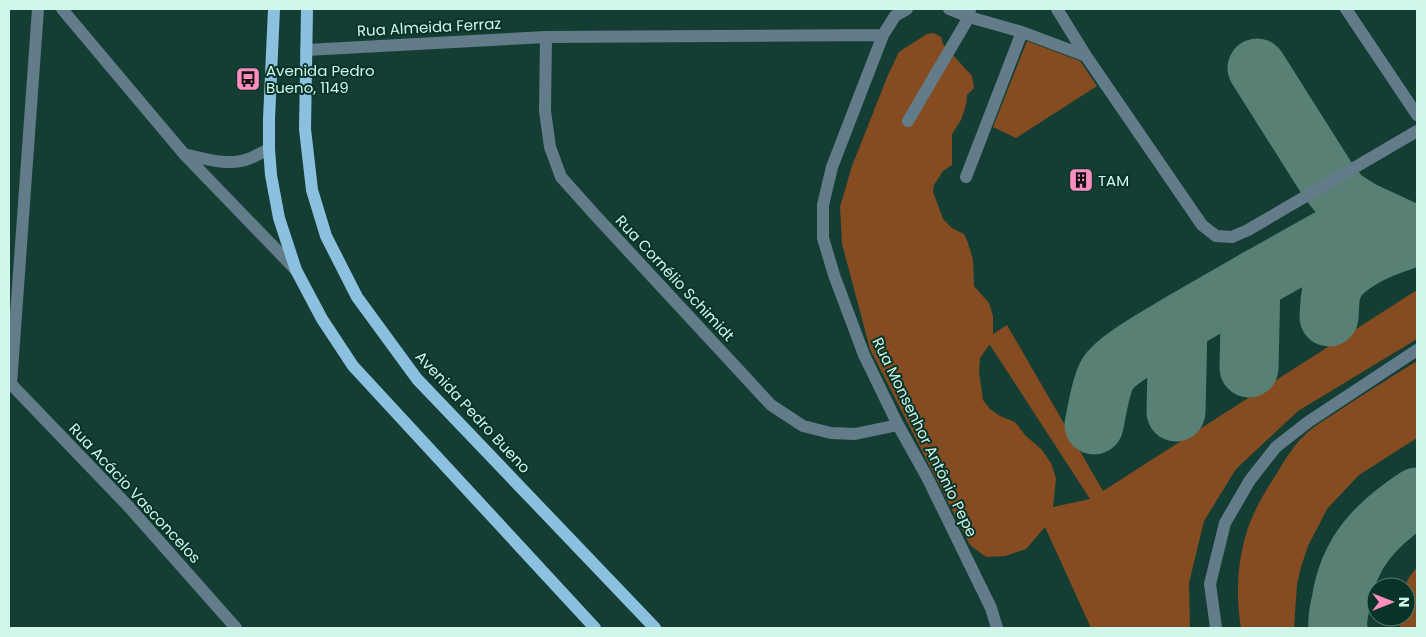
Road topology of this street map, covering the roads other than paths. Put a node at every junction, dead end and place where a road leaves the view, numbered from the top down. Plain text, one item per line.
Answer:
1 (38, 9) edge
2 (62, 9) edge
3 (274, 9) edge
4 (307, 9) edge
5 (907, 9) edge
6 (949, 9) edge
7 (1057, 9) edge
8 (1346, 9) edge
9 (970, 13) edge
10 (1022, 32) junction
11 (883, 35) junction
12 (546, 36) junction
13 (306, 50) junction
14 (1086, 56) junction
15 (1417, 115) edge
16 (908, 121) dead end
17 (1417, 131) edge
18 (269, 149) junction
19 (184, 154) junction
20 (966, 177) dead end
21 (296, 270) junction
22 (1417, 350) edge
23 (10, 383) edge
24 (898, 425) junction
25 (236, 628) edge
26 (595, 628) edge
27 (655, 628) edge
28 (997, 628) edge
29 (1216, 628) edge

1 - 23 street
2 - 19 street
3 - 18 main road
4 - 13 main road, Avenida Pedro Bueno
5 - 11 street, Rua Monsenhor Antônio Pepe
6 - 9 street
7 - 14 street
8 - 15 street
9 - 10 street
9 - 16 street
10 - 14 street
10 - 20 street
11 - 12 street, Rua Almeida Ferraz
11 - 24 street, Rua Monsenhor Antônio Pepe
12 - 13 street, Rua Almeida Ferraz
12 - 24 street, Rua Cornélio Schimidt
13 - 27 main road, Avenida Pedro Bueno
14 - 17 street
18 - 19 street
18 - 21 main road
19 - 21 street
21 - 26 main road
22 - 29 street
23 - 25 street, Rua Acácio Vasconcelos
24 - 28 street, Rua Monsenhor Antônio Pepe

